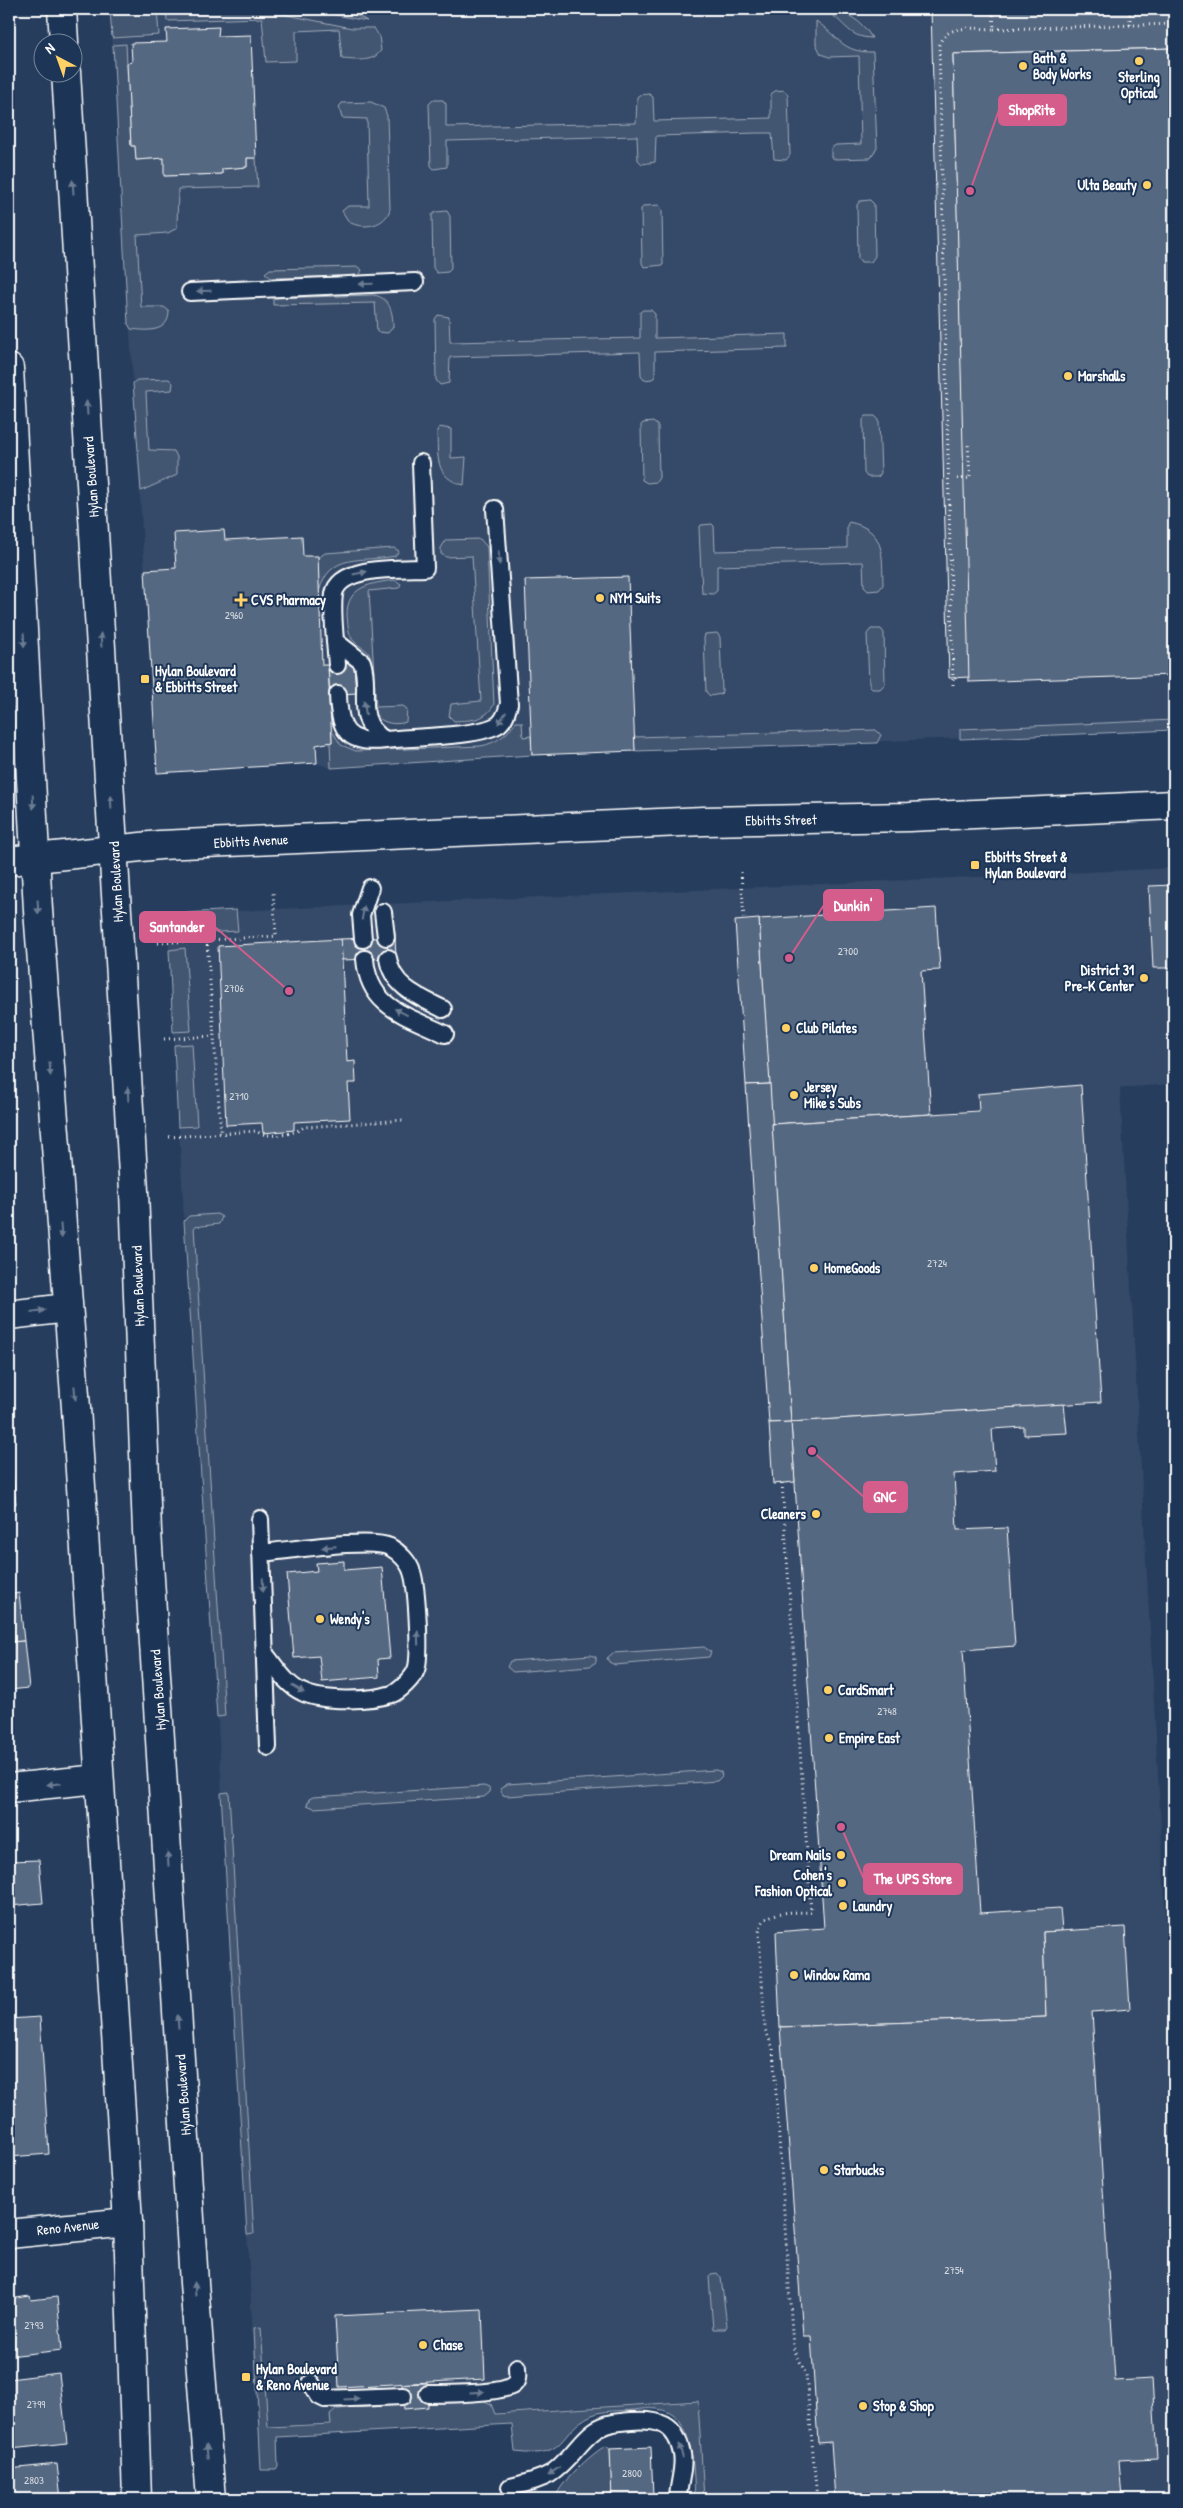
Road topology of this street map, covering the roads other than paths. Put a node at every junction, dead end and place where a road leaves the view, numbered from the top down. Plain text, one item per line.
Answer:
1 (62, 9) edge
2 (63, 32) edge
3 (67, 82) edge
4 (415, 282) dead end
5 (190, 292) dead end
6 (9, 368) edge
7 (10, 411) edge
8 (421, 462) dead end
9 (495, 509) dead end
10 (335, 641) junction
11 (336, 664) dead end
12 (338, 694) dead end
13 (385, 740) junction
14 (1174, 805) edge
15 (388, 834) joint
16 (114, 850) junction
17 (36, 858) junction
18 (9, 861) edge
19 (370, 888) dead end
20 (383, 912) dead end
21 (386, 937) dead end
22 (363, 938) dead end
23 (388, 958) dead end
24 (365, 959) dead end
25 (443, 1009) dead end
26 (445, 1034) dead end
27 (67, 1308) junction
28 (9, 1315) edge
29 (260, 1519) dead end
30 (261, 1553) junction
31 (265, 1654) junction
32 (268, 1746) dead end
33 (100, 1779) junction
34 (9, 1788) edge
35 (128, 2222) junction
36 (9, 2234) edge
37 (517, 2367) dead end
38 (311, 2383) dead end
39 (428, 2394) dead end
40 (403, 2396) dead end
41 (510, 2487) dead end
42 (137, 2499) edge
43 (211, 2499) edge
44 (678, 2499) edge

1 - 2 main road
16 -> 3 main road, Hylan Boulevard
4 -> 5 lane
6 - 7 main road
7 -> 17 main road
10 -> 8 lane
9 -> 13 lane
10 - 11 lane
13 -> 10 lane
12 - 13 lane
14 - 15 main road, Ebbitts Street
15 - 16 main road, Ebbitts Avenue
16 - 17 main road, Ebbitts Avenue
43 -> 16 main road, Hylan Boulevard
17 - 18 main road, Ebbitts Avenue
17 -> 27 main road
22 -> 19 lane
20 - 21 lane
23 - 25 lane
26 -> 24 lane
28 -> 27 main road
27 -> 33 main road
29 - 30 lane
30 -> 31 lane
31 -> 30 lane
31 - 32 lane
33 -> 34 main road
33 - 35 main road
35 - 36 main road, Reno Avenue
35 - 42 main road
39 -> 37 lane
38 -> 40 lane
44 -> 41 lane

